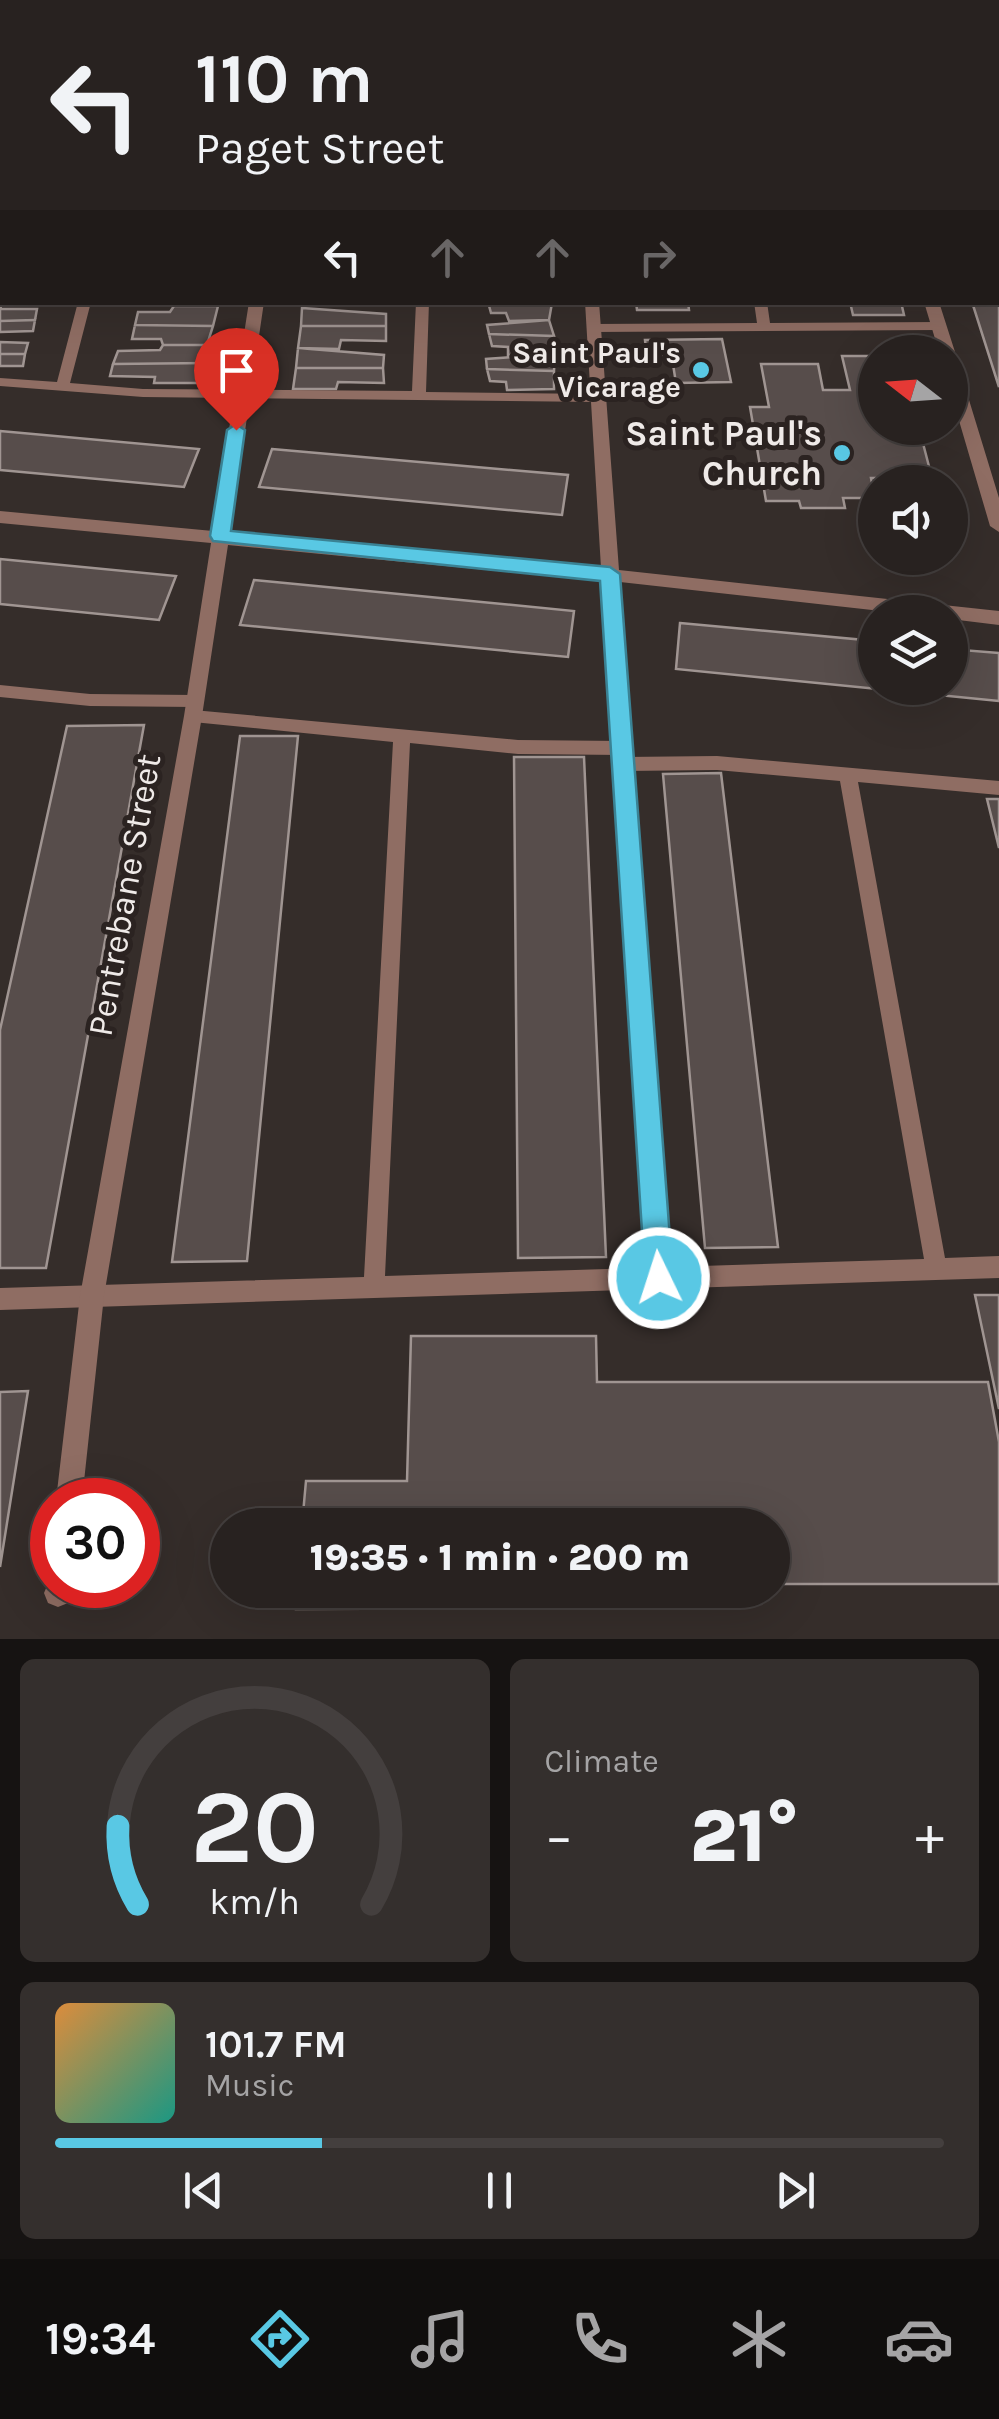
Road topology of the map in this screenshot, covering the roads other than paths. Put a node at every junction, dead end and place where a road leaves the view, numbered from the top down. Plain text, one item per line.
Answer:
1 (84, 305) edge
2 (256, 305) edge
3 (424, 305) edge
4 (592, 305) edge
5 (760, 305) edge
6 (933, 305) edge
7 (764, 326) junction
8 (938, 326) junction
9 (594, 328) junction
10 (941, 335) edge
11 (0, 382) edge
12 (62, 387) junction
13 (241, 395) junction
14 (419, 396) junction
15 (597, 398) junction
16 (968, 424) edge
17 (0, 517) edge
18 (999, 526) edge
19 (220, 536) junction
20 (610, 574) junction
21 (999, 618) edge
22 (0, 691) edge
23 (194, 709) junction
24 (402, 736) junction
25 (623, 756) junction
26 (848, 777) junction
27 (999, 788) edge
28 (999, 1266) edge
29 (936, 1270) junction
30 (659, 1278) junction
31 (374, 1289) junction
32 (92, 1296) junction
33 (0, 1299) edge
34 (71, 1478) edge

1 - 12 lane
2 - 13 street, Pentrebane Street
3 - 14 lane
4 - 9 street
5 - 7 lane
6 - 8 street
7 - 8 lane
7 - 9 lane
8 - 10 street
9 - 15 street
11 - 12 lane
12 - 13 lane
13 - 14 lane
13 - 19 street, Pentrebane Street
14 - 15 lane
15 - 20 street
16 - 18 street
17 - 19 street
19 - 20 street
19 - 23 street, Pentrebane Street
20 - 21 street
20 - 25 street
22 - 23 lane
23 - 24 lane
23 - 32 street, Pentrebane Street
24 - 25 lane
24 - 31 lane
25 - 26 lane
25 - 30 street
26 - 27 lane
26 - 29 lane
28 - 29 lane
29 - 30 lane
30 - 31 lane
31 - 32 lane
32 - 33 lane
32 - 34 street, Pentrebane Street

